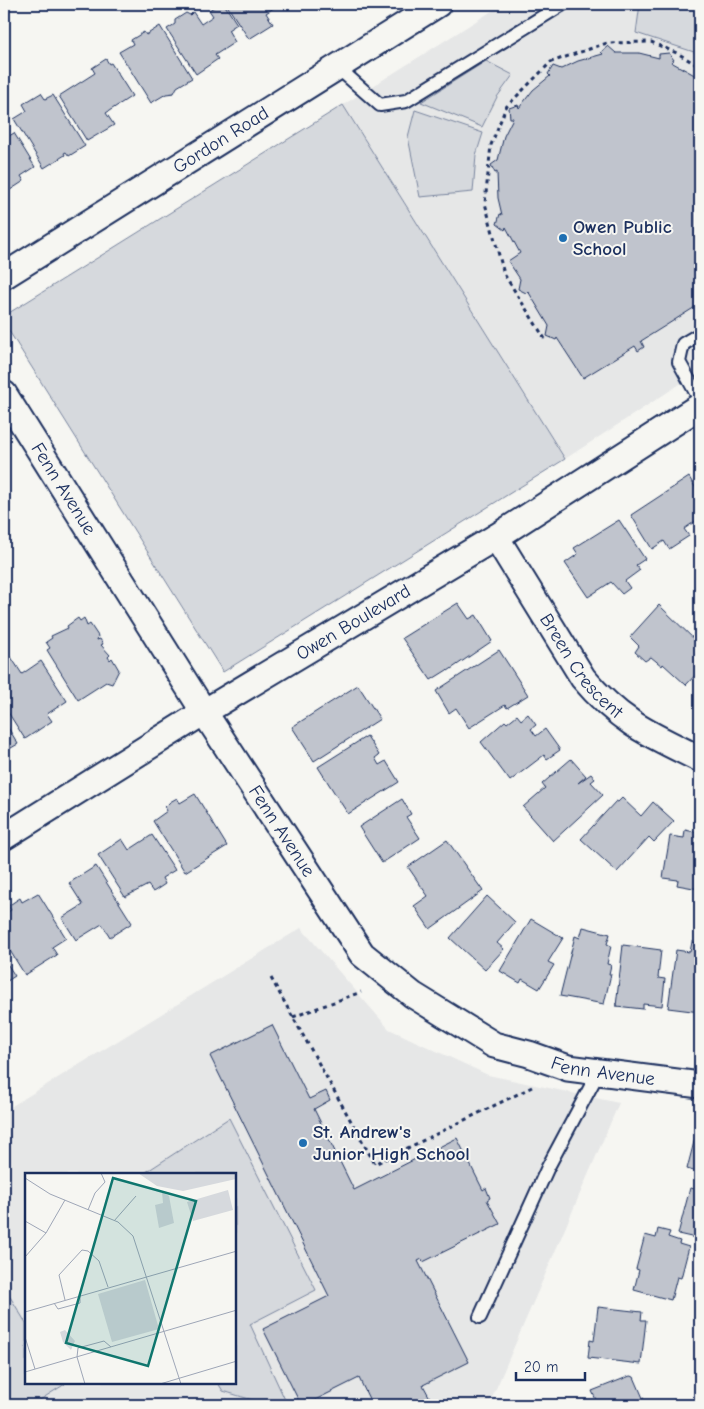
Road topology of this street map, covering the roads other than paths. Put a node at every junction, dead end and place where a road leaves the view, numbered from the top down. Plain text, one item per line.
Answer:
1 (438, 4) edge
2 (563, 4) edge
3 (337, 68) junction
4 (4, 276) edge
5 (700, 334) edge
6 (4, 394) edge
7 (700, 400) edge
8 (700, 406) edge
9 (496, 537) junction
10 (204, 712) junction
11 (700, 759) edge
12 (4, 837) edge
13 (598, 1073) junction
14 (700, 1084) edge
15 (480, 1317) dead end

1 - 3 street, Gordon Road
2 - 3 lane
3 - 4 street, Gordon Road
5 - 7 lane
6 - 10 street, Fenn Avenue
8 - 9 street, Owen Boulevard
9 - 10 street, Owen Boulevard
9 - 11 street, Breen Crescent
10 - 12 street, Owen Boulevard
10 - 13 street, Fenn Avenue
13 - 14 street, Fenn Avenue
13 - 15 lane

